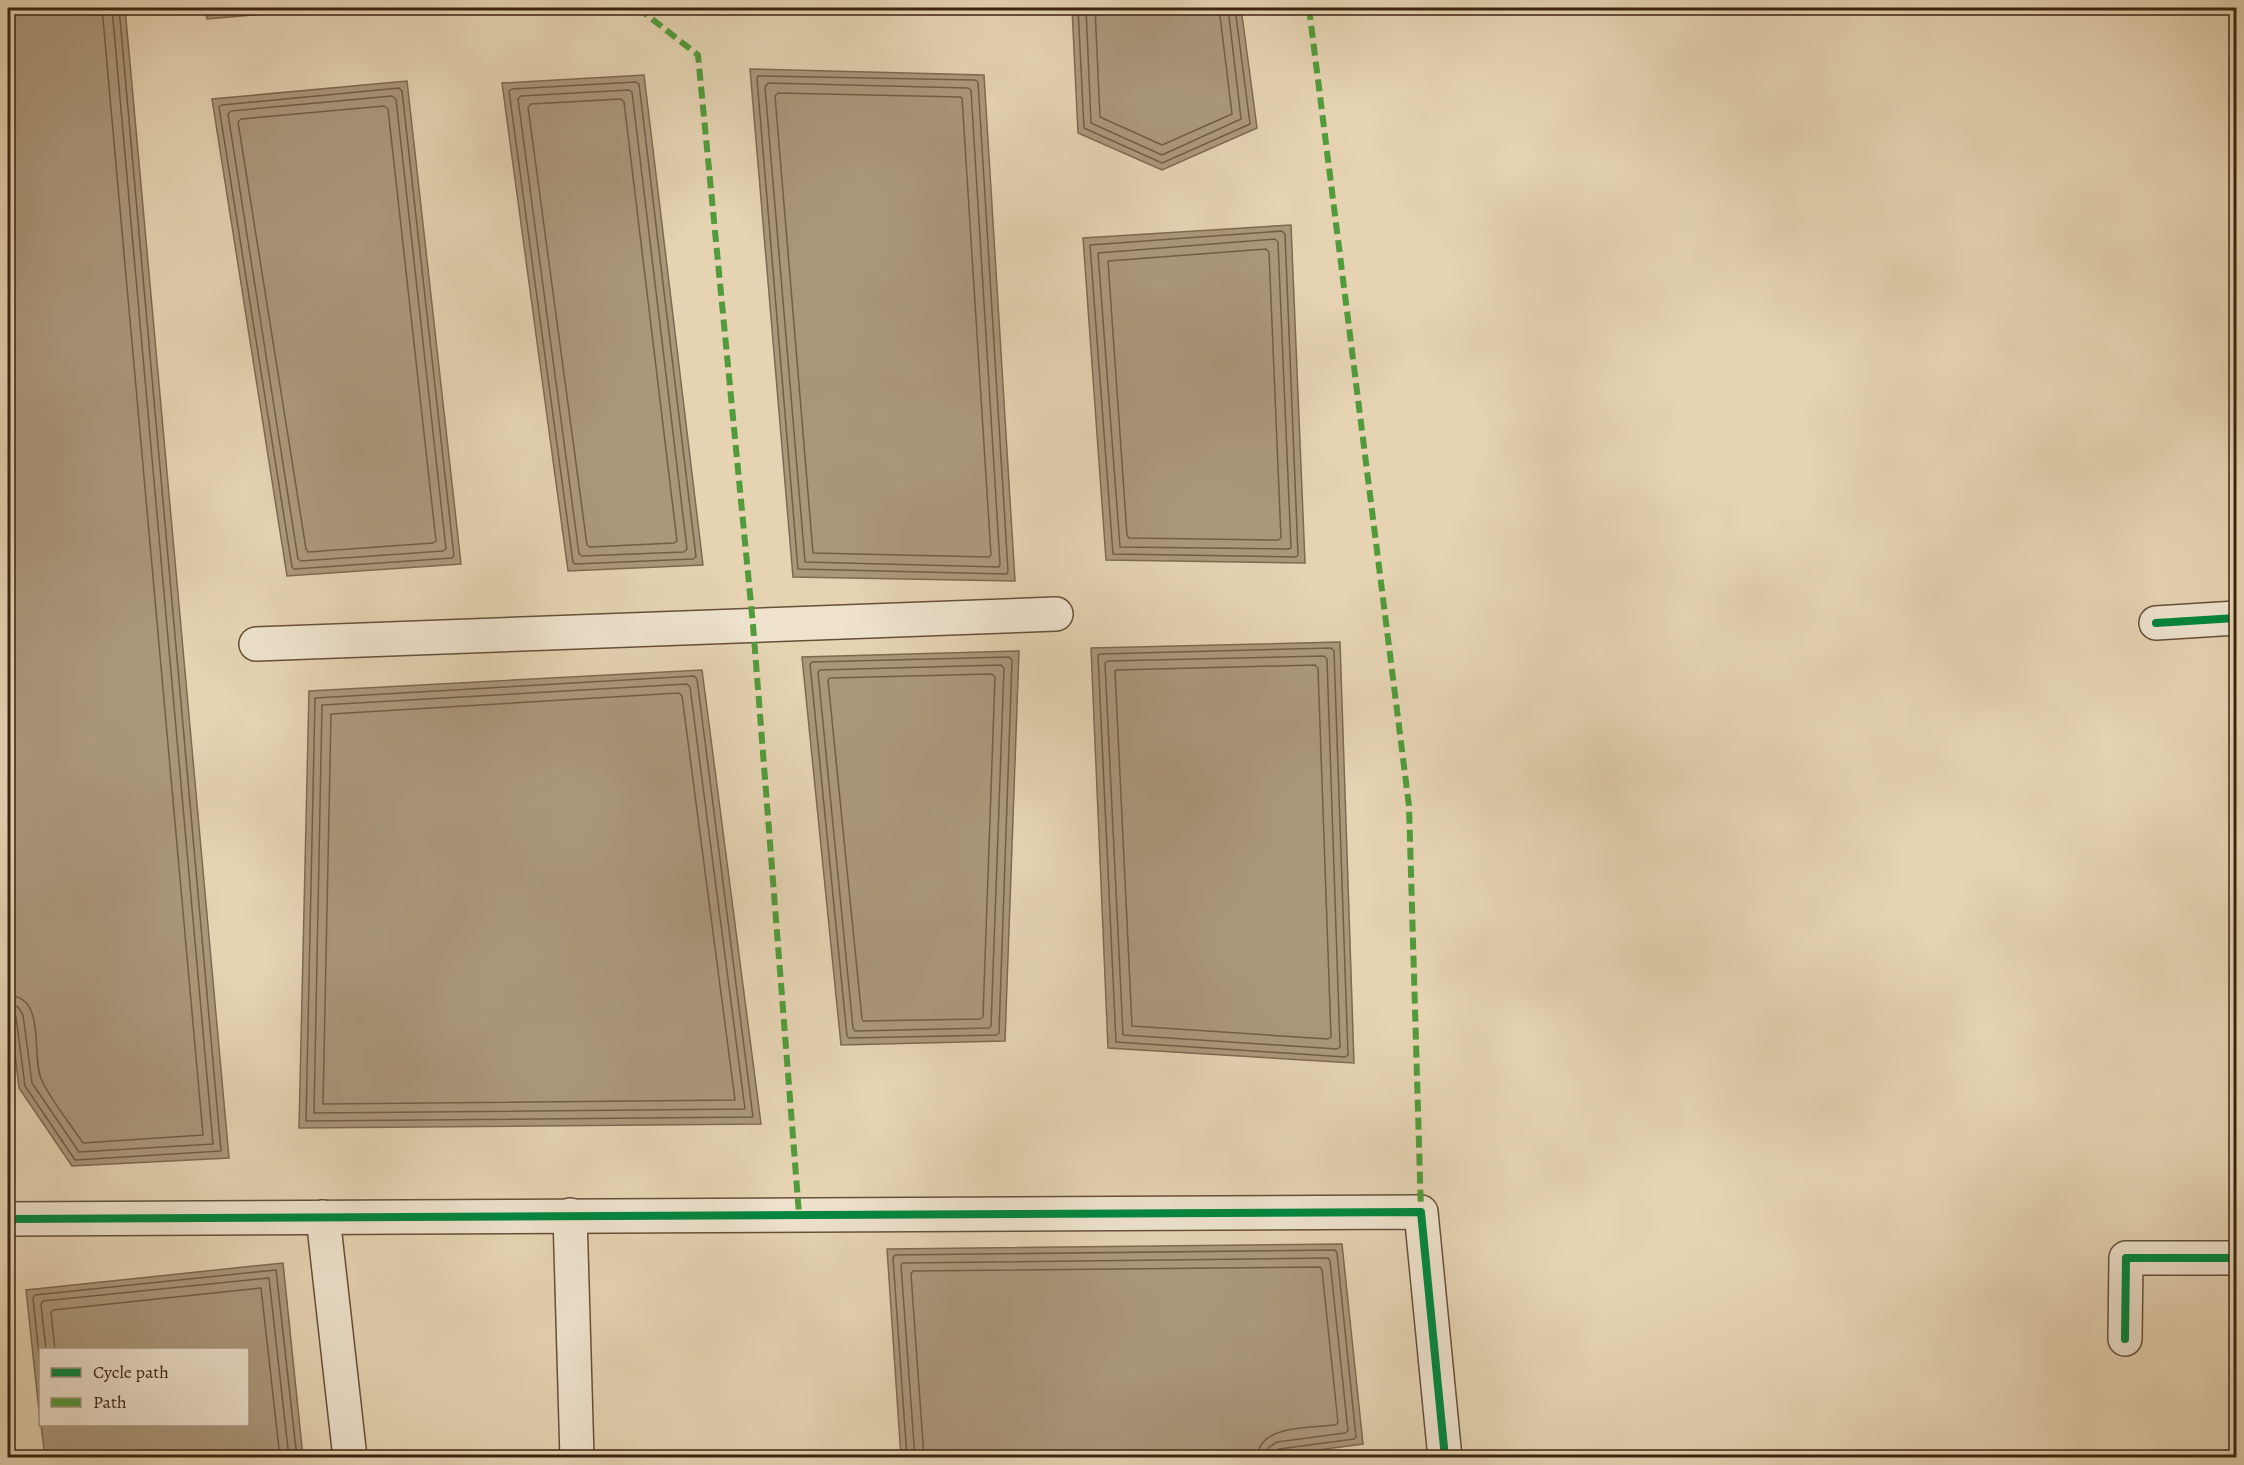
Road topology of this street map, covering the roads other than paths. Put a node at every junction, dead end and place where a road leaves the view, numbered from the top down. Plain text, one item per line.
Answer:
1 (1056, 614) dead end
2 (2236, 618) edge
3 (2156, 623) dead end
4 (256, 644) dead end
5 (570, 1215) junction
6 (323, 1217) junction
7 (8, 1219) edge
8 (2236, 1258) edge
9 (2125, 1339) dead end
10 (350, 1458) edge
11 (577, 1458) edge
12 (1445, 1458) edge

1 - 4 street
2 - 3 street
5 - 6 street
5 - 11 street
5 - 12 street
6 - 7 street
6 - 10 street
8 - 9 street

